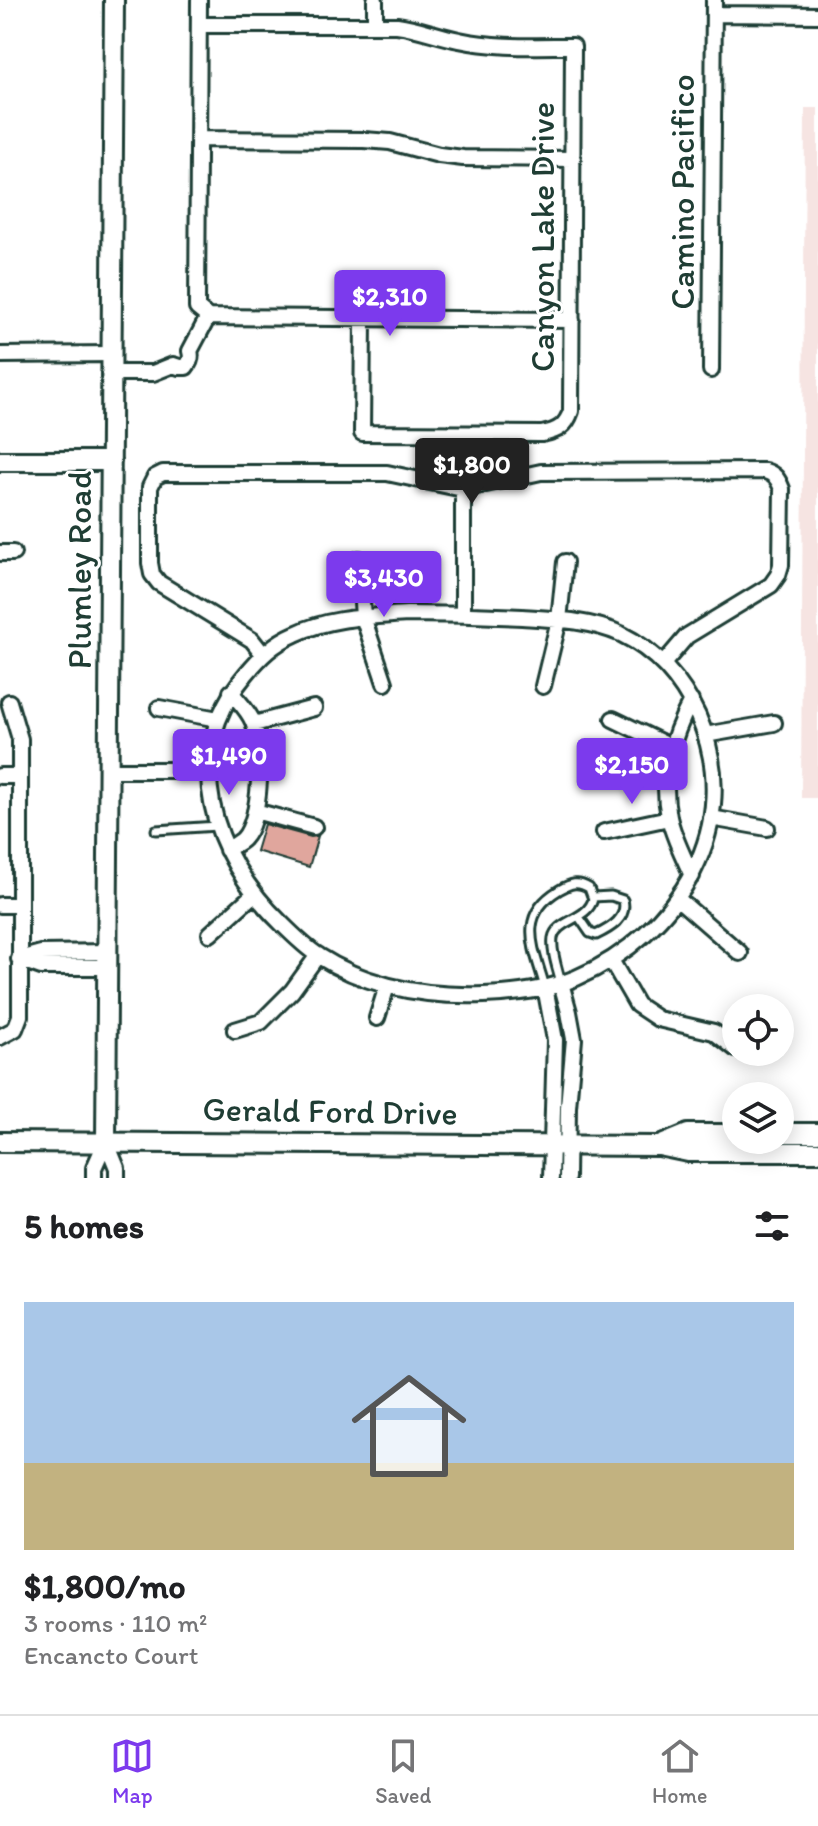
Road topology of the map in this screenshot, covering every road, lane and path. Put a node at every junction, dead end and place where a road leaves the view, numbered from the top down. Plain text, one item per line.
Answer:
1 (114, 0) edge
2 (199, 0) edge
3 (375, 0) edge
4 (714, 7) edge
5 (818, 15) edge
6 (199, 25) junction
7 (375, 25) junction
8 (198, 139) junction
9 (573, 159) junction
10 (208, 317) junction
11 (363, 319) junction
12 (572, 320) junction
13 (0, 355) edge
14 (112, 364) junction
15 (711, 370) dead end
16 (0, 461) edge
17 (111, 461) junction
18 (463, 489) junction
19 (359, 559) dead end
20 (565, 562) dead end
21 (463, 614) junction
22 (363, 617) junction
23 (559, 620) junction
24 (263, 654) junction
25 (663, 664) junction
26 (385, 683) dead end
27 (543, 686) dead end
28 (231, 692) junction
29 (691, 701) junction
30 (9, 702) dead end
31 (159, 708) dead end
32 (314, 708) dead end
33 (218, 719) junction
34 (613, 719) dead end
35 (774, 723) dead end
36 (254, 724) junction
37 (705, 735) junction
38 (671, 747) junction
39 (109, 770) junction
40 (208, 770) junction
41 (0, 776) edge
42 (20, 776) junction
43 (255, 811) junction
44 (669, 818) junction
45 (711, 818) junction
46 (217, 826) junction
47 (314, 827) dead end
48 (767, 828) dead end
49 (156, 830) dead end
50 (604, 832) dead end
51 (227, 850) junction
52 (692, 876) junction
53 (254, 894) junction
54 (593, 897) junction
55 (678, 899) junction
56 (0, 905) edge
57 (20, 905) junction
58 (579, 917) junction
59 (210, 934) dead end
60 (740, 953) dead end
61 (318, 955) junction
62 (19, 959) junction
63 (108, 960) junction
64 (611, 960) junction
65 (561, 983) junction
66 (387, 986) junction
67 (545, 987) junction
68 (377, 1018) dead end
69 (235, 1030) dead end
70 (1, 1037) edge
71 (722, 1038) edge
72 (794, 1133) edge
73 (818, 1133) edge
74 (722, 1134) edge
75 (106, 1141) junction
76 (0, 1142) edge
77 (560, 1146) junction
78 (659, 1146) junction
79 (818, 1152) edge
80 (94, 1178) edge
81 (117, 1178) edge
82 (551, 1178) edge
83 (567, 1178) edge

1 - 14 street, Plumley Road
2 - 6 street
3 - 7 street
4 - 5 street, Camino Pacifico
4 - 15 street, Camino Pacifico
6 - 7 street
6 - 8 street
7 - 9 street, Canyon Lake Drive
8 - 9 street
8 - 10 street
9 - 12 street, Canyon Lake Drive
10 - 11 street
10 - 14 street
11 - 12 street
11 - 12 street, Canyon Lake Drive
13 - 14 street
14 - 17 street, Plumley Road
16 - 17 street
17 - 39 street, Plumley Road
18 - 21 street
18 - 24 street
18 - 25 street
19 - 22 street
20 - 23 street
21 - 22 street
21 - 23 street
22 - 24 street
22 - 26 street
23 - 25 street
23 - 27 street
24 - 28 street
25 - 29 street
28 - 33 street
28 - 36 street
29 - 37 street
29 - 38 street
30 - 42 street
31 - 33 street
32 - 36 street
33 - 40 street
34 - 38 street
35 - 37 street
36 - 43 street
37 - 45 street
38 - 44 street
39 - 40 street
39 - 63 street, Plumley Road
40 - 46 street
41 - 42 street
42 - 57 street
43 - 47 street
43 - 51 street
44 - 50 street
44 - 52 street
45 - 48 street
45 - 52 street
46 - 49 lane
46 - 51 street
51 - 53 street
52 - 55 street
53 - 59 street
53 - 61 street
54 - 58 lane
54 - 58 lane
54 - 67 lane
55 - 60 street
55 - 64 street
56 - 57 street
57 - 62 street
58 - 65 lane
61 - 66 street
61 - 69 street
62 - 63 street
62 - 70 street
63 - 75 street, Plumley Road
64 - 65 street
64 - 71 street
65 - 67 street
65 - 77 street
66 - 67 street
66 - 68 street
67 - 77 street
72 - 73 street
74 - 78 street, Gerald Ford Drive
75 - 76 street, Gerald Ford Drive
75 - 77 street, Gerald Ford Drive
75 - 80 street
75 - 81 street
77 - 78 street, Gerald Ford Drive
77 - 82 street
77 - 83 street
78 - 79 street, Gerald Ford Drive

